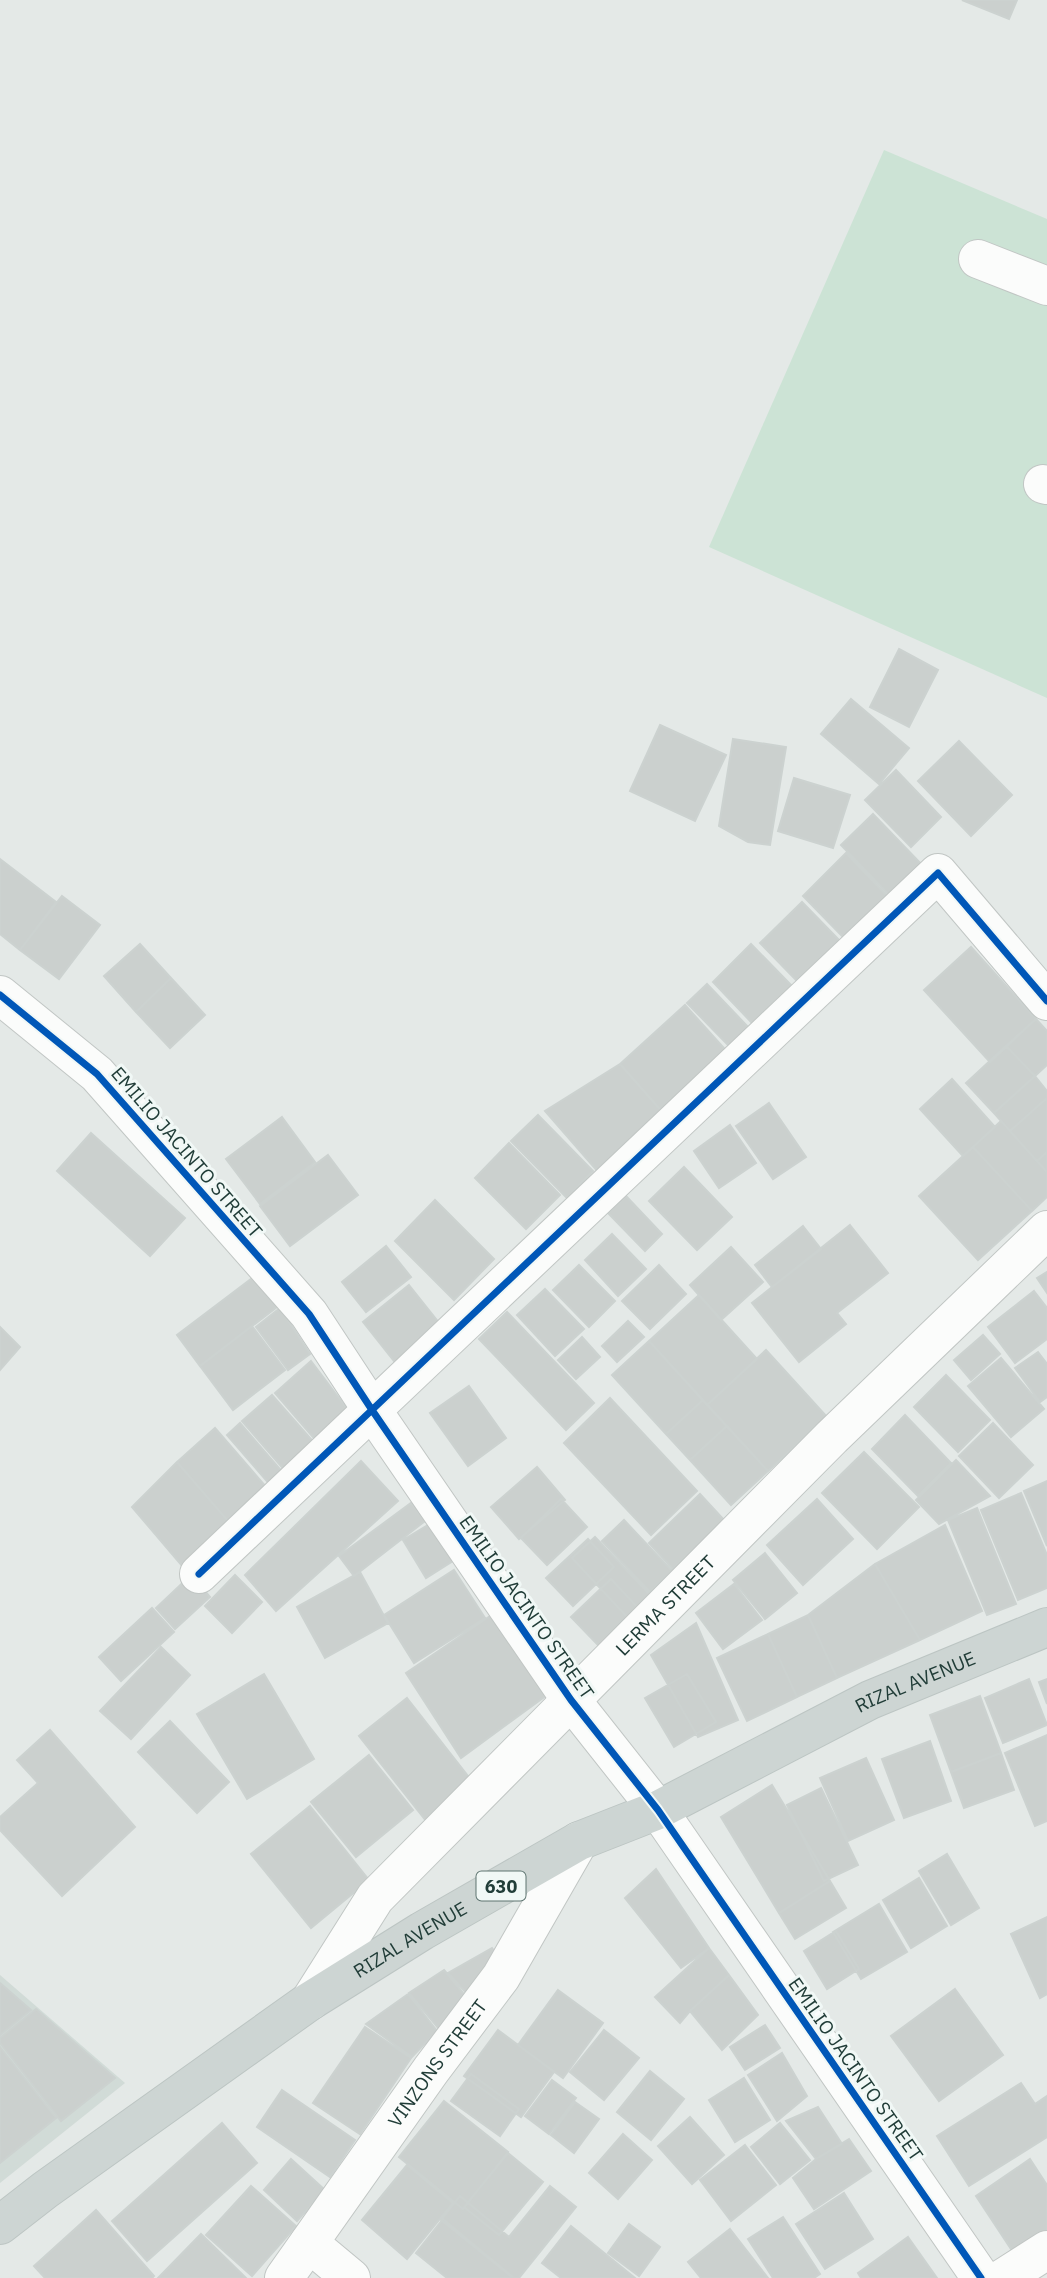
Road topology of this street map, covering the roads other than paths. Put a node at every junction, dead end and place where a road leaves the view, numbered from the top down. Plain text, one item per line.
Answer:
1 (978, 259) dead end
2 (1047, 286) edge
3 (0, 995) edge
4 (1047, 1002) edge
5 (1047, 1230) edge
6 (372, 1410) junction
7 (200, 1574) dead end
8 (1047, 1627) edge
9 (570, 1700) junction
10 (658, 1810) junction
11 (579, 1840) junction
12 (310, 2001) junction
13 (0, 2225) edge
14 (309, 2243) junction
15 (1047, 2250) edge
16 (284, 2278) edge
17 (351, 2278) edge
18 (981, 2278) edge
19 (1003, 2278) edge

1 - 2 street
3 - 6 street, EMILIO JACINTO STREET
4 - 6 street
5 - 9 street, LERMA STREET
6 - 7 street
6 - 9 street, EMILIO JACINTO STREET
8 - 10 main road, RIZAL AVENUE / 630
9 - 10 street, EMILIO JACINTO STREET
9 - 12 street, LERMA STREET
10 - 11 main road, RIZAL AVENUE / 630
10 - 18 street, EMILIO JACINTO STREET
11 - 12 main road, RIZAL AVENUE / 630
11 - 14 street, VINZONS STREET
12 - 13 main road, RIZAL AVENUE / 630
14 - 16 street, VINZONS STREET
14 - 17 street
15 - 19 street

